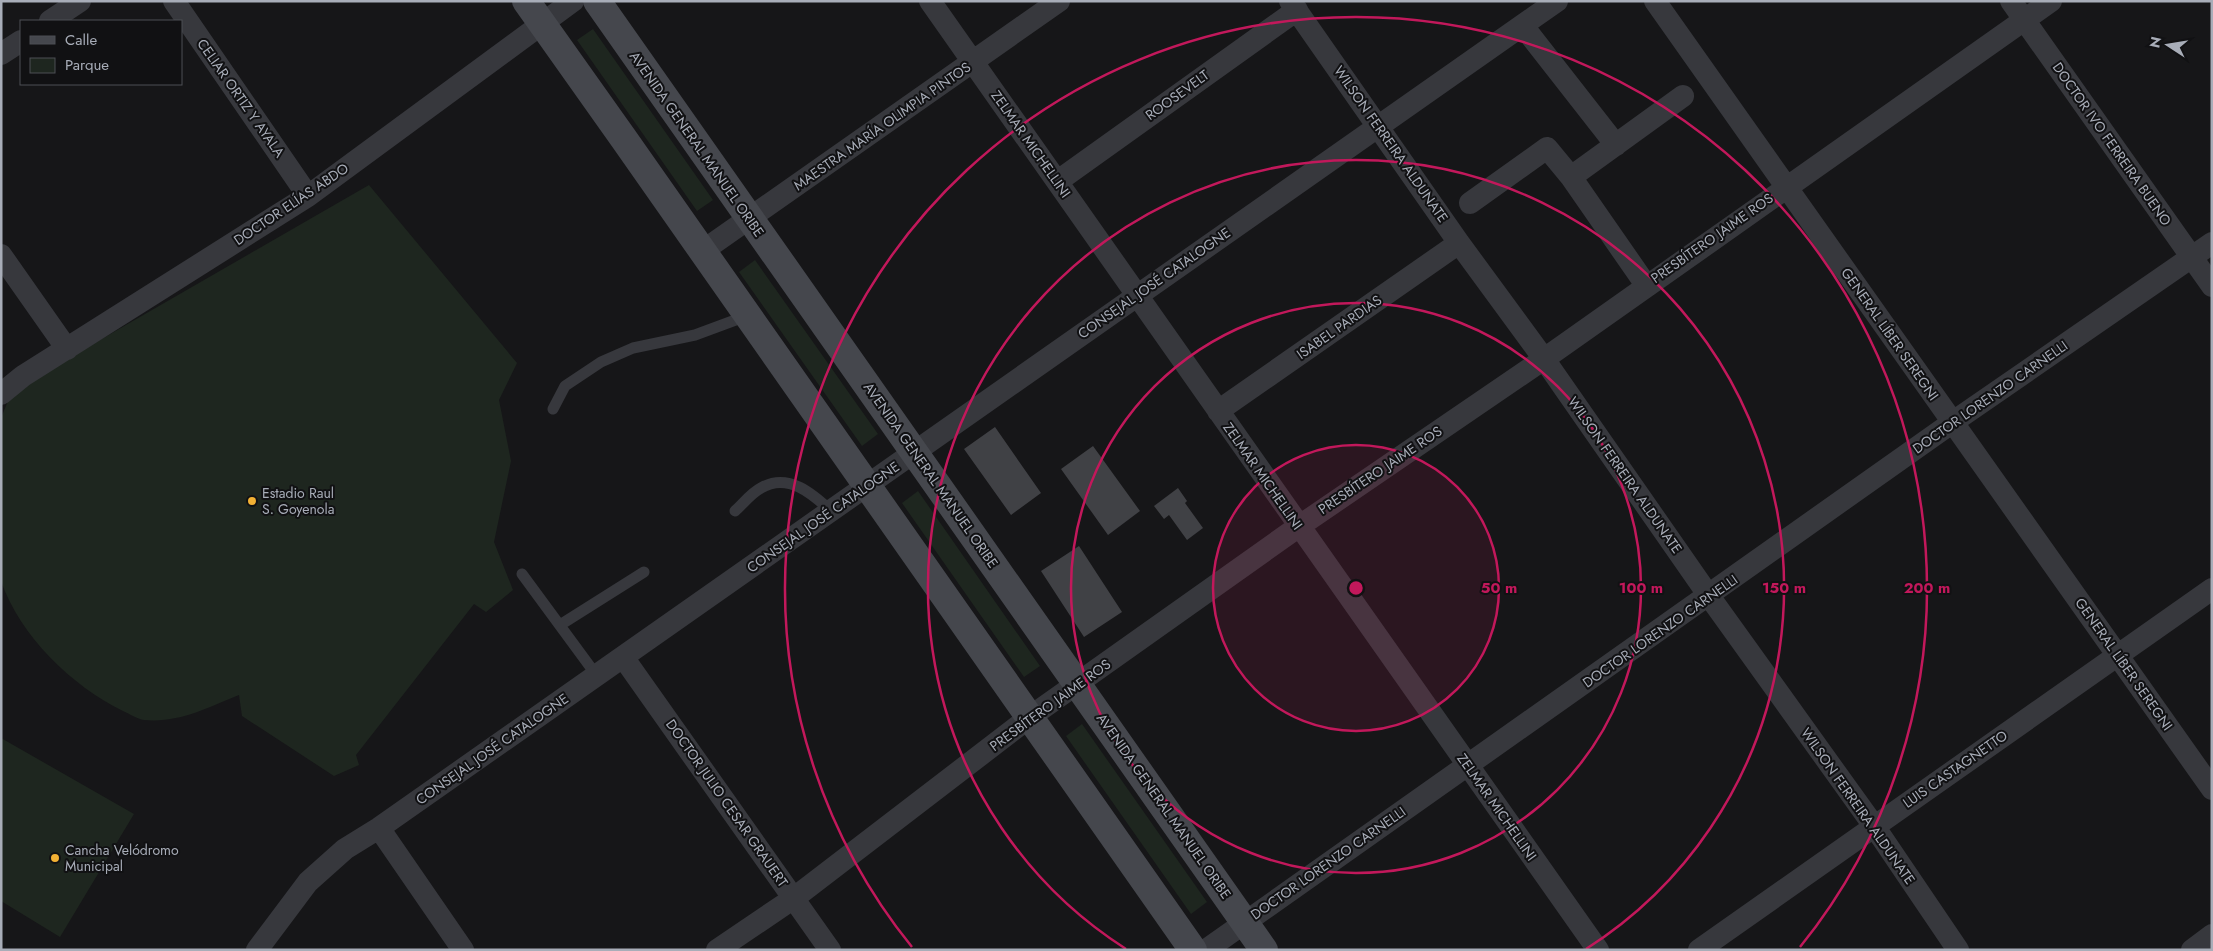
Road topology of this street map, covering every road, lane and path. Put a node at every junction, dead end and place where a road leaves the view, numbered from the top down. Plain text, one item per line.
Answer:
1 (80, 1) edge
2 (174, 1) edge
3 (526, 1) edge
4 (573, 1) edge
5 (597, 1) edge
6 (930, 1) edge
7 (1059, 1) edge
8 (1557, 1) edge
9 (1655, 1) edge
10 (2011, 1) edge
11 (2050, 1) edge
12 (1294, 6) edge
13 (52, 20) edge
14 (2024, 20) junction
15 (542, 24) junction
16 (1523, 26) junction
17 (20, 42) edge
18 (1, 54) edge
19 (973, 62) junction
20 (1683, 96) dead end
21 (1378, 125) junction
22 (1616, 145) junction
23 (1572, 177) junction
24 (1058, 181) junction
25 (1786, 187) junction
26 (308, 196) junction
27 (1470, 204) dead end
28 (749, 218) junction
29 (1460, 243) junction
30 (2212, 243) edge
31 (704, 250) junction
32 (1, 255) edge
33 (2191, 257) junction
34 (1646, 285) junction
35 (2212, 286) edge
36 (1136, 295) junction
37 (749, 315) junction
38 (67, 349) junction
39 (1544, 359) junction
40 (1, 394) edge
41 (553, 409) dead end
42 (1218, 411) junction
43 (1953, 422) junction
44 (914, 452) junction
45 (867, 487) junction
46 (735, 511) dead end
47 (832, 512) junction
48 (1298, 526) junction
49 (644, 572) dead end
50 (522, 574) dead end
51 (2212, 589) edge
52 (1709, 596) junction
53 (560, 625) junction
54 (2117, 655) junction
55 (623, 657) junction
56 (598, 676) junction
57 (1079, 684) junction
58 (1030, 717) junction
59 (1468, 765) junction
60 (2212, 789) edge
61 (1874, 826) junction
62 (379, 828) junction
63 (794, 898) junction
64 (1244, 921) junction
65 (2212, 935) edge
66 (257, 950) edge
67 (463, 950) edge
68 (718, 950) edge
69 (830, 950) edge
70 (1193, 950) edge
71 (1206, 950) edge
72 (1264, 950) edge
73 (1598, 950) edge
74 (1699, 950) edge
75 (1958, 950) edge
76 (2192, 950) edge

1 - 13 street
2 - 26 street, CELIAR ORTIZ Y AYALA
3 - 15 main road
4 - 15 street, DOCTOR ELÍAS ABDO
5 - 28 main road, AVENIDA GENERAL MANUEL ORIBE
6 - 19 street, ZELMAR MICHELLINI
7 - 19 street, MAESTRA MARÍA OLIMPIA PINTOS
8 - 16 street, CONSEJAL JOSÉ CATALOGNE
9 - 25 street, GENERAL LÍBER SEREGNI
10 - 14 street, DOCTOR IVO FERREIRA BUENO
11 - 14 street, PRESBÍTERO JAIME ROS
12 - 21 street, WILSON FERREIRA ALDUNATE
12 - 24 street, ROOSEVELT
14 - 25 street, PRESBÍTERO JAIME ROS
14 - 33 street, DOCTOR IVO FERREIRA BUENO
15 - 26 street, DOCTOR ELÍAS ABDO
15 - 31 main road
16 - 21 street, CONSEJAL JOSÉ CATALOGNE
16 - 22 street
17 - 18 street
19 - 24 street, ZELMAR MICHELLINI
19 - 28 street, MAESTRA MARÍA OLIMPIA PINTOS
20 - 22 street
21 - 29 street, WILSON FERREIRA ALDUNATE
21 - 36 street, CONSEJAL JOSÉ CATALOGNE
22 - 23 street
23 - 27 street
23 - 34 street
24 - 36 street, ZELMAR MICHELLINI
25 - 34 street, PRESBÍTERO JAIME ROS
25 - 43 street, GENERAL LÍBER SEREGNI
26 - 38 street, DOCTOR ELÍAS ABDO
28 - 31 street, MAESTRA MARÍA OLIMPIA PINTOS
28 - 44 main road, AVENIDA GENERAL MANUEL ORIBE
29 - 39 street, WILSON FERREIRA ALDUNATE
29 - 42 street, ISABEL PARDIAS
30 - 33 street, DOCTOR LORENZO CARNELLI
31 - 37 main road
32 - 38 street
33 - 35 street, DOCTOR IVO FERREIRA BUENO
33 - 43 street, DOCTOR LORENZO CARNELLI
34 - 39 street, PRESBÍTERO JAIME ROS
36 - 42 street, ZELMAR MICHELLINI
36 - 44 street, CONSEJAL JOSÉ CATALOGNE
37 - 41 lane
37 - 45 main road
38 - 40 street, DOCTOR ELÍAS ABDO
39 - 48 street, PRESBÍTERO JAIME ROS
39 - 52 street, WILSON FERREIRA ALDUNATE
42 - 48 street, ZELMAR MICHELLINI
43 - 52 street, DOCTOR LORENZO CARNELLI
43 - 54 street, GENERAL LÍBER SEREGNI
44 - 45 street, CONSEJAL JOSÉ CATALOGNE
44 - 57 main road, AVENIDA GENERAL MANUEL ORIBE
45 - 47 street, CONSEJAL JOSÉ CATALOGNE
45 - 58 main road
46 - 47 lane
47 - 55 street, CONSEJAL JOSÉ CATALOGNE
48 - 57 street, PRESBÍTERO JAIME ROS
48 - 59 street, ZELMAR MICHELLINI
49 - 53 lane
50 - 53 lane
51 - 54 street, LUIS CASTAGNETTO
52 - 59 street, DOCTOR LORENZO CARNELLI
52 - 61 street, WILSON FERREIRA ALDUNATE
53 - 56 lane
54 - 60 street, GENERAL LÍBER SEREGNI
54 - 61 street, LUIS CASTAGNETTO
55 - 56 street, CONSEJAL JOSÉ CATALOGNE
55 - 63 street, DOCTOR JULIO CESAR GRAUERT
56 - 62 street, CONSEJAL JOSÉ CATALOGNE
57 - 58 street, PRESBÍTERO JAIME ROS
57 - 64 main road, AVENIDA GENERAL MANUEL ORIBE
58 - 63 street, PRESBÍTERO JAIME ROS
58 - 70 main road
59 - 64 street, DOCTOR LORENZO CARNELLI
59 - 73 street, ZELMAR MICHELLINI
61 - 74 street, LUIS CASTAGNETTO
61 - 75 street, WILSON FERREIRA ALDUNATE
62 - 66 street, CONSEJAL JOSÉ CATALOGNE
62 - 67 street
63 - 68 street, PRESBÍTERO JAIME ROS
63 - 69 street, DOCTOR JULIO CESAR GRAUERT
64 - 71 street, DOCTOR LORENZO CARNELLI
64 - 72 main road, AVENIDA GENERAL MANUEL ORIBE
65 - 76 street

